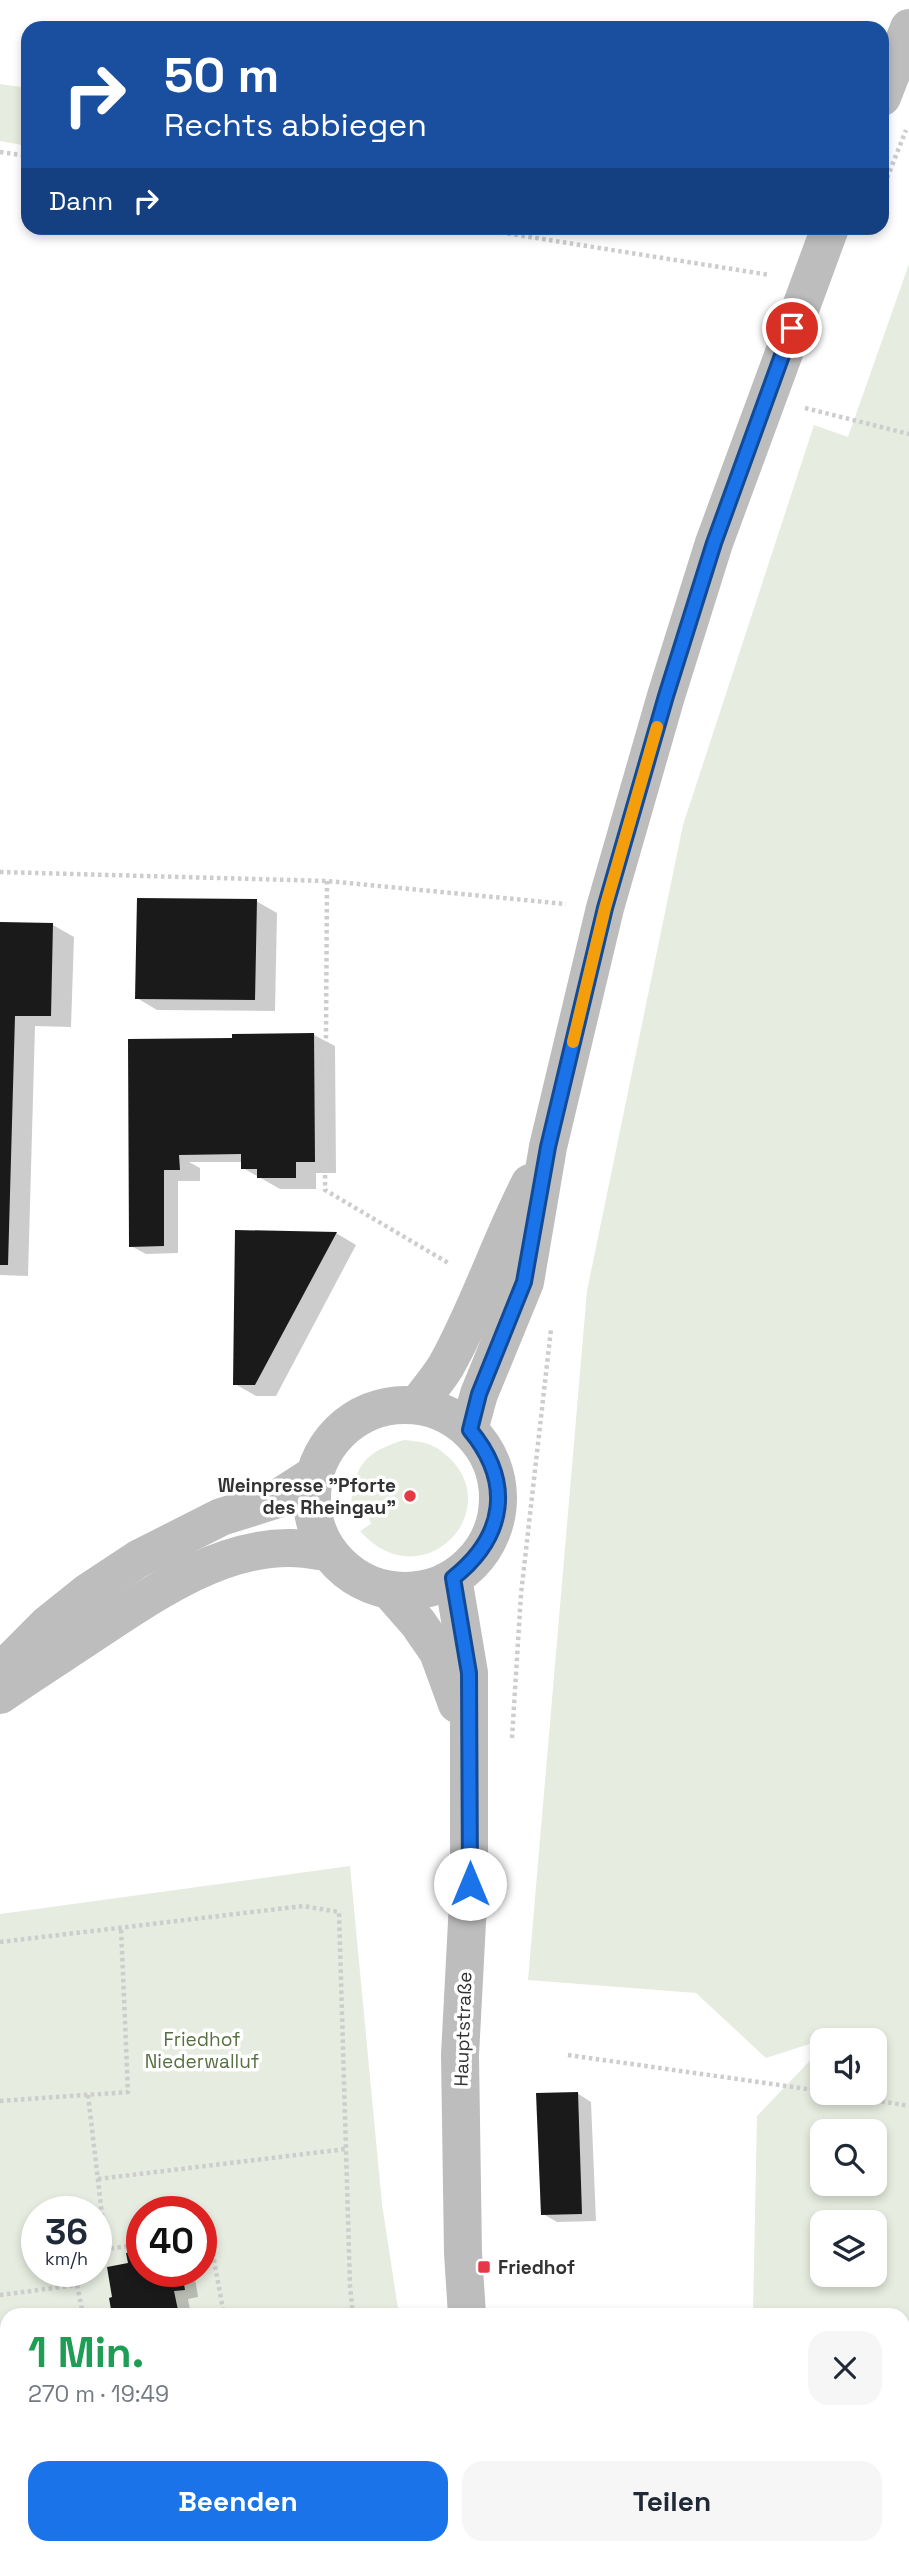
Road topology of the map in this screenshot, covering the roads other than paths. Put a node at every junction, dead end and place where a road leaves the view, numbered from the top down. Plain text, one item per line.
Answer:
1 (909, 28) edge
2 (889, 79) edge
3 (827, 235) edge
4 (548, 1147) junction
5 (417, 1405) junction
6 (470, 1430) junction
7 (314, 1475) junction
8 (328, 1552) junction
9 (453, 1578) junction
10 (389, 1590) junction
11 (0, 1672) edge
12 (0, 1695) edge
13 (470, 1743) junction
14 (467, 2308) edge

1 - 2 street
3 - 4 street
4 - 5 street
4 - 6 street
5 - 6 street
5 - 7 street
6 - 9 street
7 - 8 street
7 - 11 street
8 - 10 street
8 - 12 street
9 - 10 street
9 - 13 street, Hauptstraße
10 - 13 street, Hauptstraße
13 - 14 street, Hauptstraße

